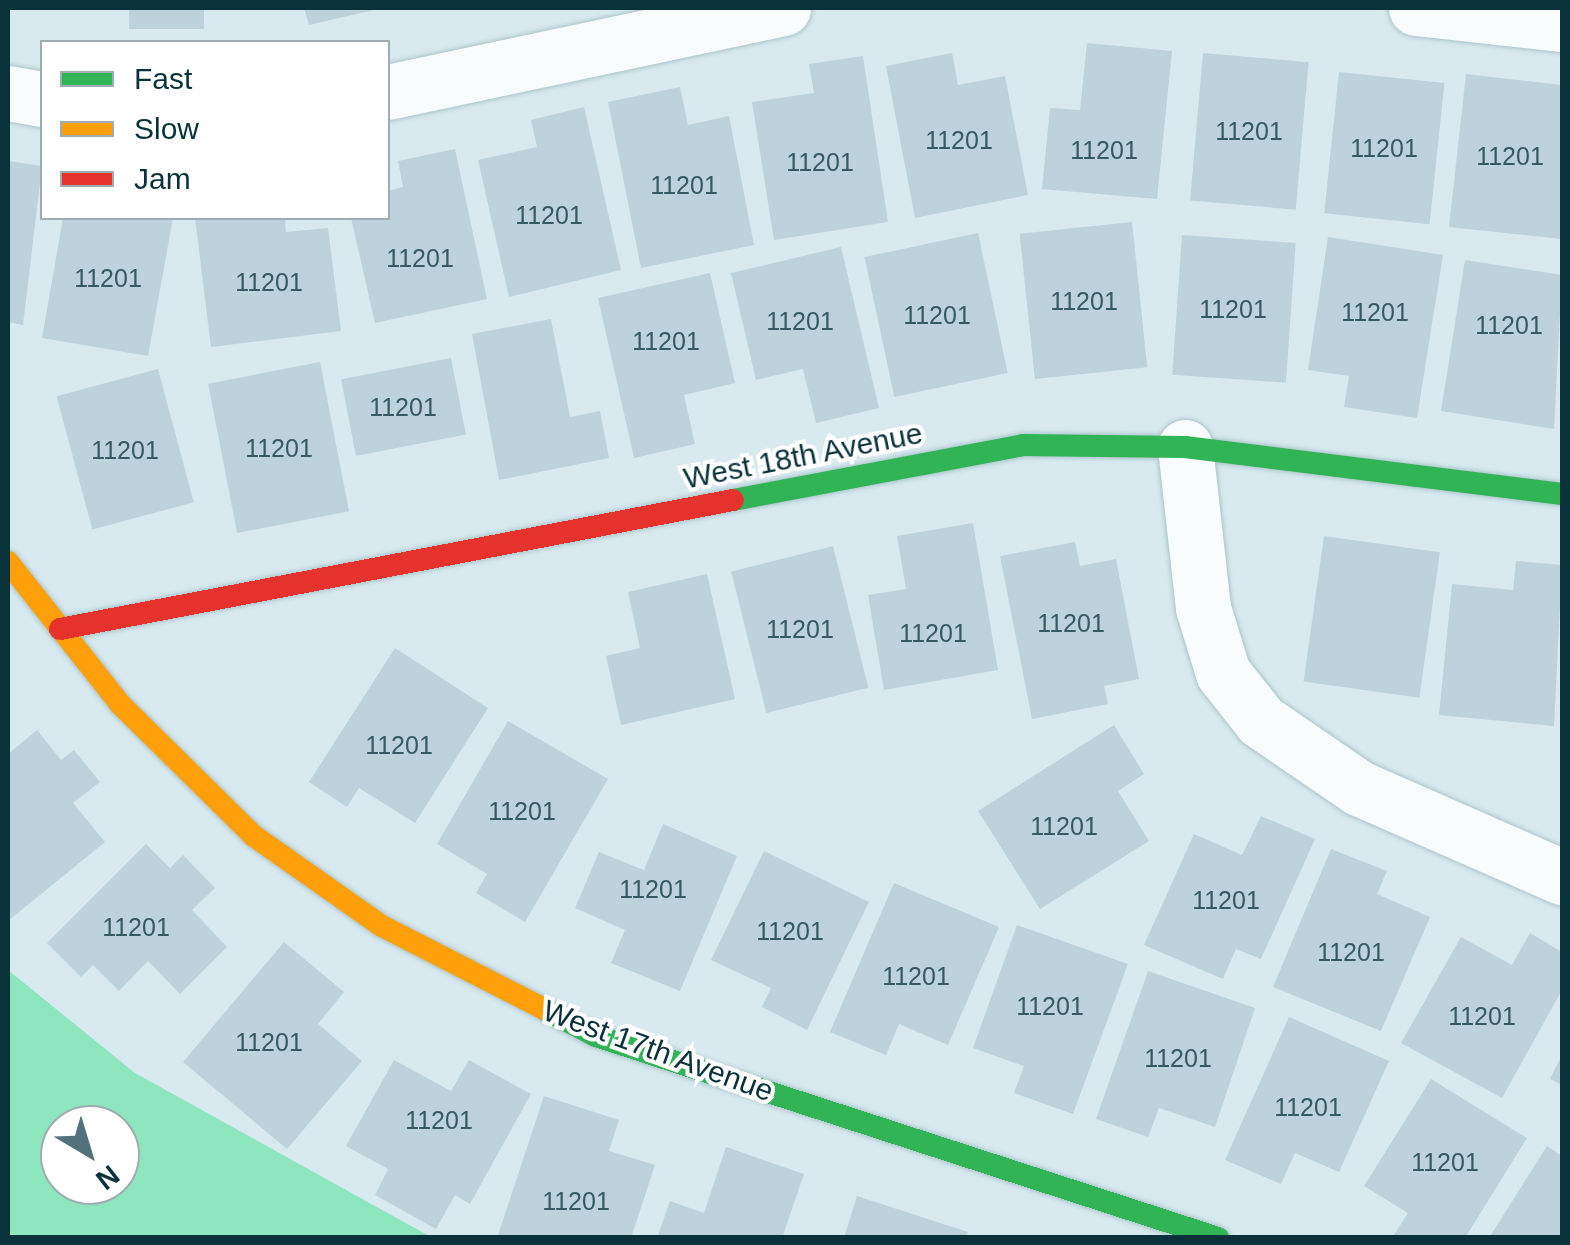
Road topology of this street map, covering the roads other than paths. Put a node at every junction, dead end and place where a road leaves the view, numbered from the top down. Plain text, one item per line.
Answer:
1 (783, 8) edge
2 (1416, 8) edge
3 (1562, 24) edge
4 (390, 92) edge
5 (8, 93) edge
6 (40, 98) edge
7 (1185, 446) junction
8 (1562, 494) edge
9 (8, 562) edge
10 (60, 629) junction
11 (1562, 877) edge
12 (1218, 1238) edge

1 - 4 street
2 - 3 street
5 - 6 street
7 - 8 street, West 18th Avenue
7 - 10 street, West 18th Avenue
7 - 11 street
9 - 10 street, West 17th Avenue
10 - 12 street, West 17th Avenue

